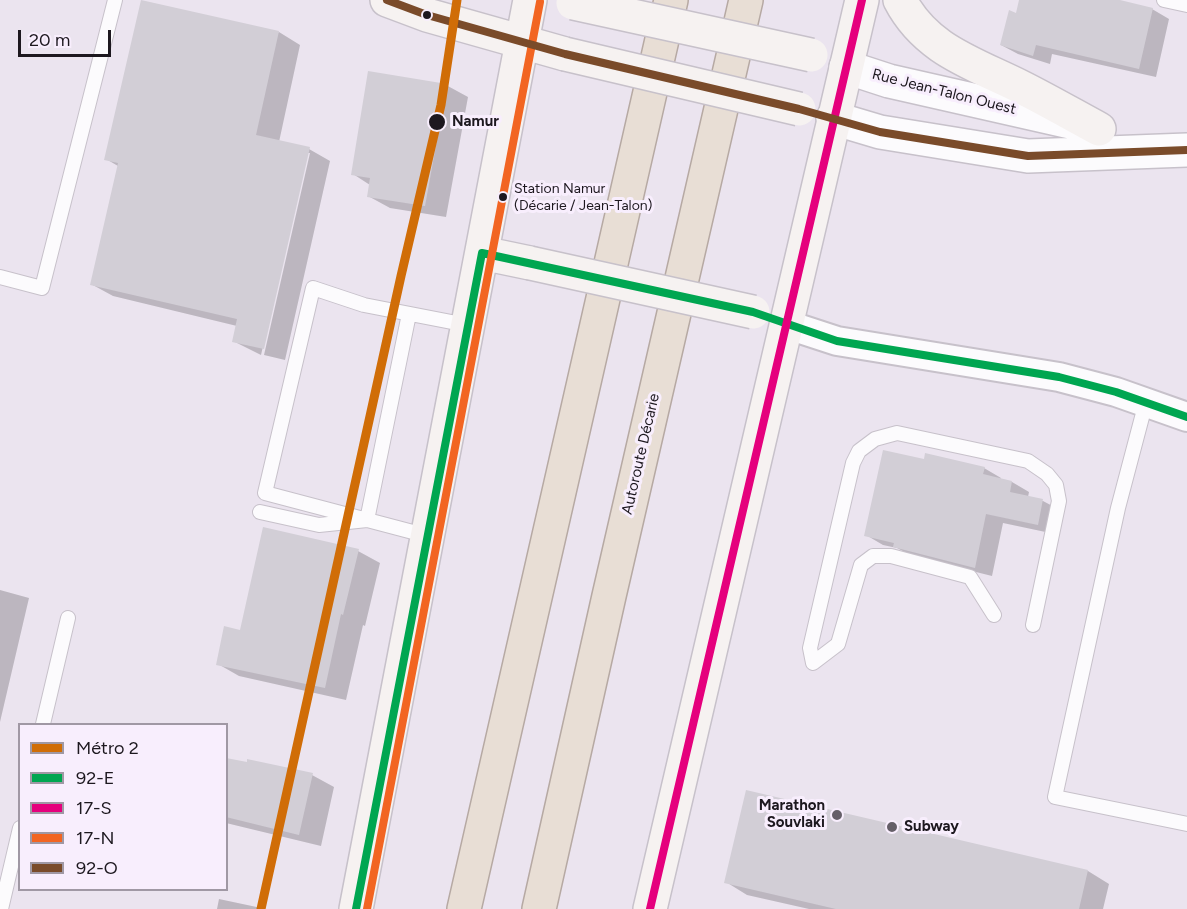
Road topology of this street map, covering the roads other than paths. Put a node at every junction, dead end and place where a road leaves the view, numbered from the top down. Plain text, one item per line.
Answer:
1 (115, 0) edge
2 (387, 0) edge
3 (530, 0) edge
4 (671, 0) edge
5 (746, 0) edge
6 (862, 0) edge
7 (900, 0) edge
8 (1164, 0) edge
9 (567, 1) edge
10 (1187, 5) edge
11 (522, 42) junction
12 (846, 67) junction
13 (833, 118) junction
14 (1099, 129) junction
15 (1187, 150) edge
16 (482, 254) junction
17 (0, 277) edge
18 (409, 314) junction
19 (785, 324) junction
20 (467, 326) junction
21 (1146, 402) junction
22 (1187, 417) edge
23 (260, 512) dead end
24 (367, 520) junction
25 (428, 536) junction
26 (994, 615) dead end
27 (68, 618) dead end
28 (1034, 625) dead end
29 (44, 723) edge
30 (1187, 824) edge
31 (18, 837) edge
32 (1, 909) edge
33 (356, 909) edge
34 (464, 909) edge
35 (539, 909) edge
36 (650, 909) edge

1 - 17 lane
2 - 11 main road, Rue Jean-Talon Ouest
3 - 11 main road
4 - 34 highway
5 - 35 highway, Autoroute Décarie
6 - 12 main road
7 - 14 main road
8 - 10 lane
9 - 12 main road, Rue Jean-Talon Ouest, bridge
11 - 13 main road, Rue Jean-Talon Ouest, bridge
11 - 16 main road
12 - 13 main road
12 - 14 street, Rue Jean-Talon Ouest
13 - 15 street, Rue Jean-Talon Ouest
13 - 19 main road
14 - 15 street, Rue Jean-Talon Ouest
16 - 19 main road, bridge
16 - 20 main road
18 - 20 lane
18 - 24 lane
18 - 24 lane
19 - 21 street
19 - 36 main road
20 - 25 main road
21 - 22 street
21 - 30 lane
23 - 24 lane
24 - 25 lane
25 - 33 main road
26 - 28 lane
27 - 29 lane
31 - 32 lane

